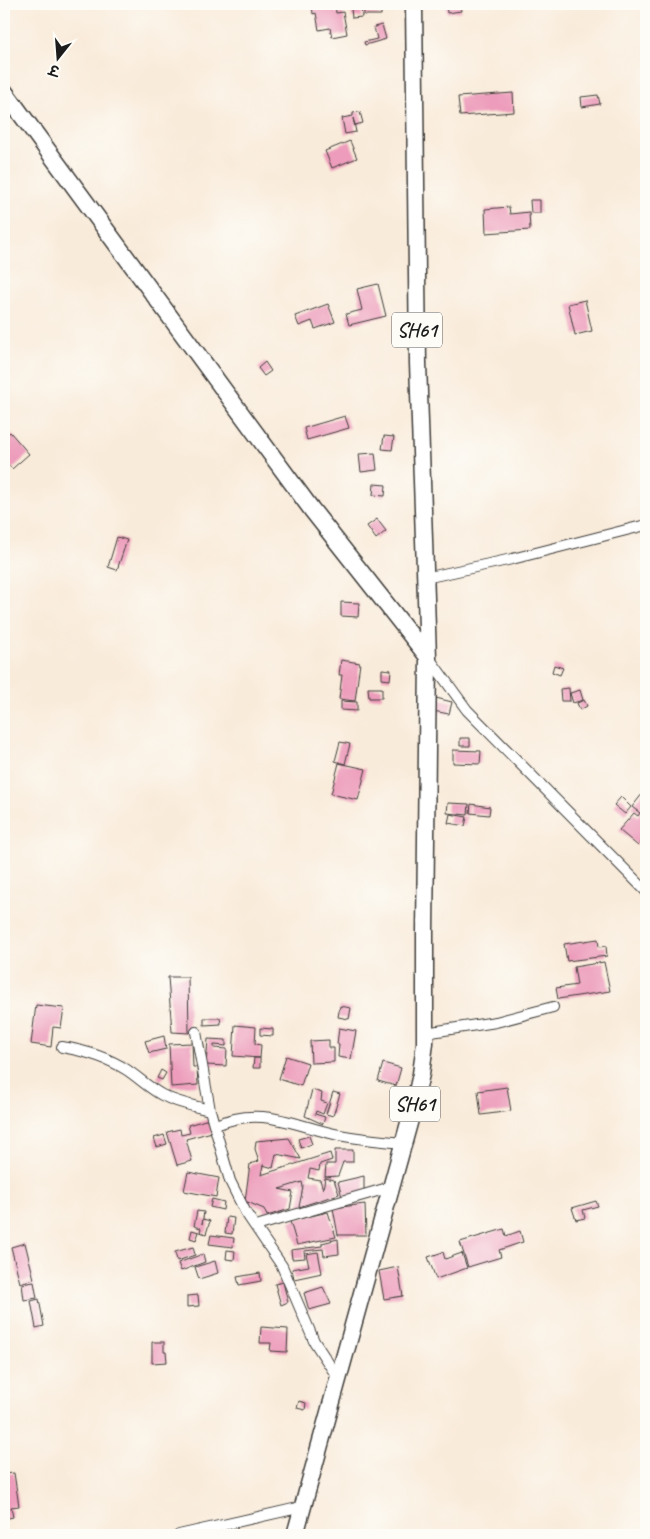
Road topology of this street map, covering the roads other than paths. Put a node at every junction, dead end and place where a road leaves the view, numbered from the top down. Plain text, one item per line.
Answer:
1 (414, 4) edge
2 (4, 90) edge
3 (646, 525) edge
4 (425, 578) junction
5 (428, 657) junction
6 (646, 892) edge
7 (554, 1007) dead end
8 (196, 1032) dead end
9 (425, 1034) junction
10 (62, 1047) dead end
11 (210, 1110) junction
12 (216, 1124) junction
13 (404, 1143) junction
14 (391, 1187) junction
15 (256, 1226) junction
16 (338, 1378) junction
17 (302, 1507) junction
18 (179, 1535) edge
19 (295, 1535) edge

1 - 4 main road, SH61
2 - 5 main road
3 - 4 street
4 - 5 main road, SH61
5 - 6 street
5 - 9 main road, SH61
7 - 9 street
8 - 11 street
9 - 13 main road, SH61
10 - 11 street
11 - 12 street
12 - 13 street
12 - 15 street
13 - 14 main road, SH61
14 - 15 street
14 - 16 main road, SH61
15 - 16 street
16 - 17 main road, SH61
17 - 18 street
17 - 19 main road, SH61

